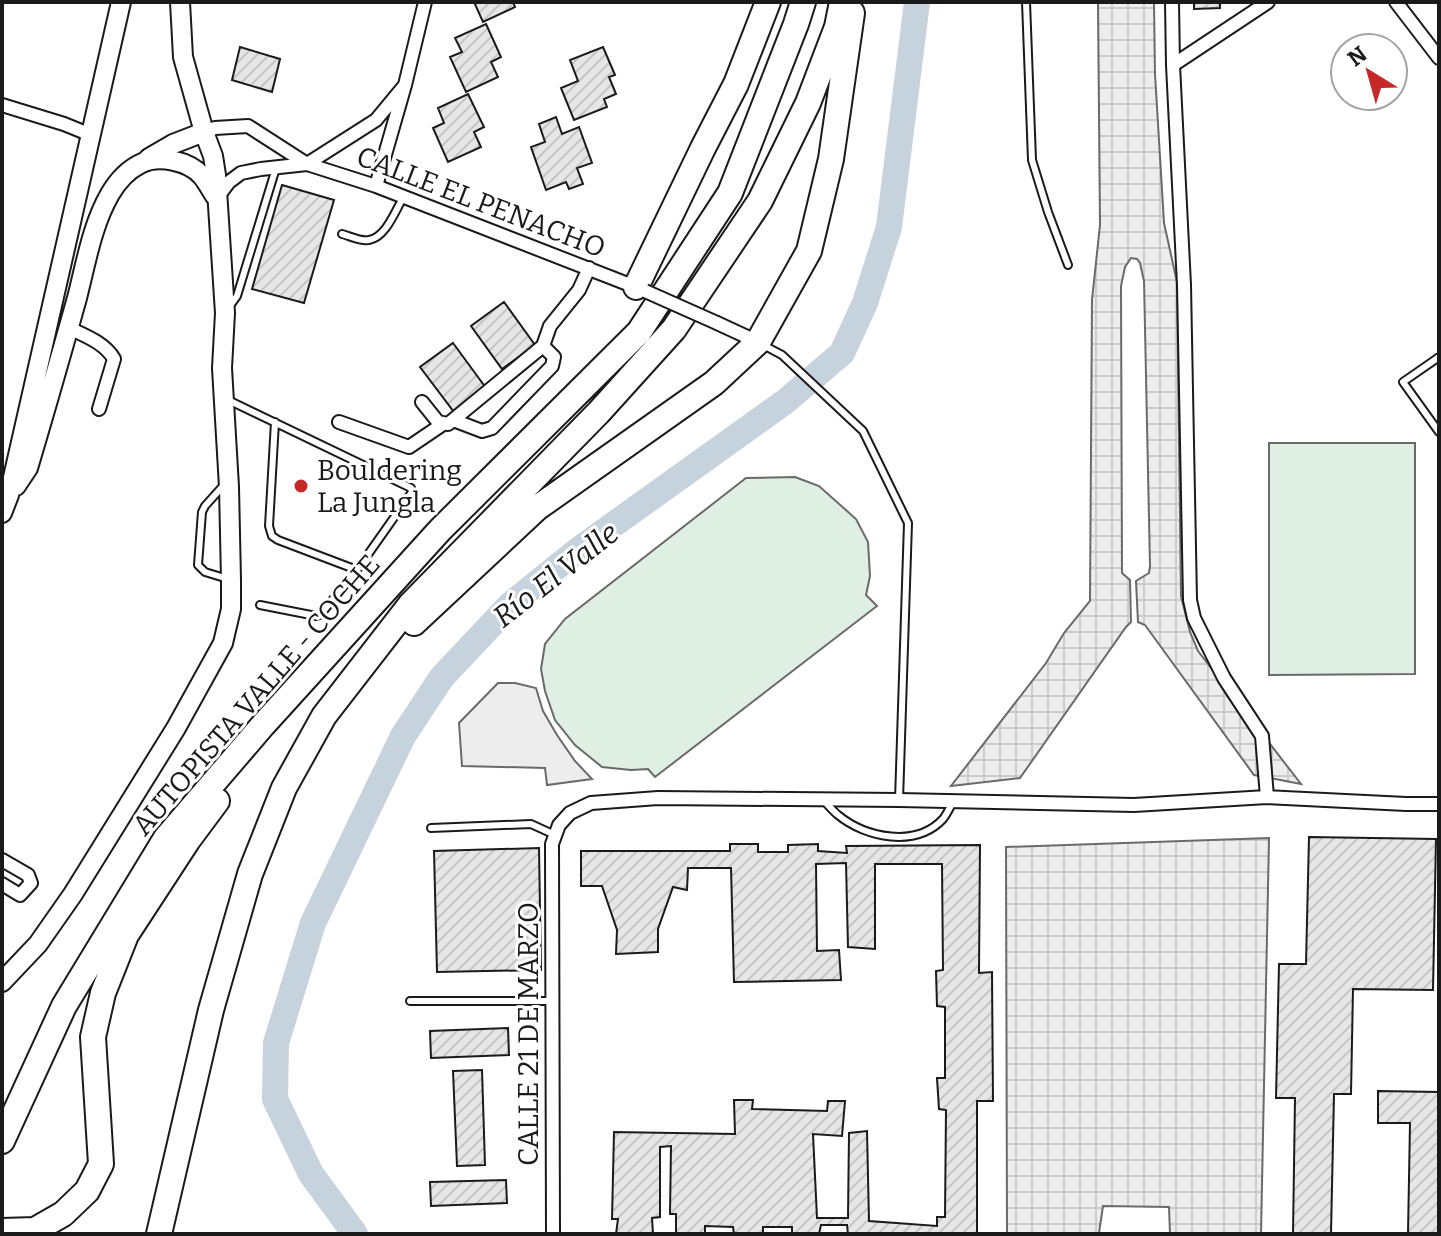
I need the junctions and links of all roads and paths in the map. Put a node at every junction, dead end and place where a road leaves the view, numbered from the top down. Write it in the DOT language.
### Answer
graph roads {
  1 [pos="121,2"];
  2 [pos="180,2"];
  3 [pos="425,2"];
  4 [pos="768,2"];
  5 [pos="803,2"];
  6 [pos="842,2"];
  7 [pos="854,2"];
  8 [pos="1026,2"];
  9 [pos="1172,2"];
  10 [pos="1268,2"];
  11 [pos="1396,2"];
  12 [pos="1439,58"];
  13 [pos="1173,65"];
  14 [pos="405,85"];
  15 [pos="2,105"];
  16 [pos="204,132"];
  17 [pos="91,135"];
  18 [pos="143,162"];
  19 [pos="307,164"];
  20 [pos="276,168"];
  21 [pos="376,186"];
  22 [pos="403,198"];
  23 [pos="217,199"];
  24 [pos="342,234"];
  25 [pos="1068,265"];
  26 [pos="589,268"];
  27 [pos="640,289"];
  28 [pos="225,313"];
  29 [pos="69,328"];
  30 [pos="758,342"];
  31 [pos="543,346"];
  32 [pos="1439,357"];
  33 [pos="491,389"];
  34 [pos="224,399"];
  35 [pos="422,402"];
  36 [pos="99,409"];
  37 [pos="510,410"];
  38 [pos="275,422"];
  39 [pos="339,422"];
  40 [pos="448,422"];
  41 [pos="1439,432"];
  42 [pos="229,480"];
  43 [pos="9,495"];
  44 [pos="2,513"];
  45 [pos="357,570"];
  46 [pos="231,580"];
  47 [pos="260,605"];
  48 [pos="345,687"];
  49 [pos="263,725"];
  50 [pos="1267,797"];
  51 [pos="822,799"];
  52 [pos="899,800"];
  53 [pos="954,801"];
  54 [pos="1439,804"];
  55 [pos="431,828"];
  56 [pos="555,835"];
  57 [pos="2,860"];
  58 [pos="2,884"];
  59 [pos="38,944"];
  60 [pos="2,965"];
  61 [pos="2,982"];
  62 [pos="410,1001"];
  63 [pos="552,1001"];
  64 [pos="2,1141"];
  65 [pos="2,1231"];
  66 [pos="159,1234"];
  67 [pos="553,1234"];
  1 -- 17 [label="main road"];
  2 -- 16 [label="main road"];
  3 -- 14 [label="street"];
  4 -- 27 [label="highway"];
  5 -- 49 [label="highway, AUTOPISTA VALLE - COCHE"];
  6 -- 48 [label="highway, AUTOPISTA VALLE - COCHE"];
  7 -- 30 [label="highway"];
  8 -- 25 [label="lane"];
  9 -- 13 [label="street"];
  10 -- 13 [label="street"];
  11 -- 12 [label="street"];
  13 -- 50 [label="street"];
  14 -- 19 [label="street"];
  14 -- 21 [label="street"];
  15 -- 17 [label="street"];
  16 -- 18 [label="main road"];
  16 -- 19 [label="street"];
  16 -- 23 [label="main road"];
  17 -- 43 [label="main road"];
  18 -- 23 [label="main road"];
  18 -- 29 [label="main road"];
  19 -- 20 [label="street"];
  19 -- 21 [label="street, CALLE EL PENACHO"];
  20 -- 23 [label="street"];
  20 -- 28 [label="lane"];
  21 -- 22 [label="street, CALLE EL PENACHO"];
  22 -- 24 [label="lane"];
  22 -- 26 [label="street, CALLE EL PENACHO"];
  23 -- 28 [label="main road"];
  26 -- 27 [label="street, CALLE EL PENACHO"];
  26 -- 31 [label="street"];
  27 -- 30 [label="street, CALLE EL PENACHO, bridge"];
  28 -- 34 [label="main road"];
  29 -- 36 [label="street"];
  29 -- 43 [label="main road"];
  30 -- 48 [label="highway"];
  30 -- 52 [label="lane"];
  31 -- 33 [label="street"];
  31 -- 37 [label="street"];
  32 -- 41 [label="lane"];
  33 -- 37 [label="street"];
  33 -- 40 [label="street"];
  34 -- 38 [label="lane"];
  34 -- 42 [label="main road"];
  35 -- 40 [label="street"];
  37 -- 40 [label="street"];
  38 -- 45 [label="lane"];
  38 -- 45 [label="lane"];
  39 -- 40 [label="street"];
  42 -- 46 [label="main road"];
  42 -- 46 [label="lane"];
  43 -- 44 [label="main road"];
  45 -- 47 [label="lane"];
  46 -- 59 [label="main road"];
  48 -- 66 [label="highway, AUTOPISTA VALLE - COCHE"];
  49 -- 64 [label="highway, AUTOPISTA VALLE - COCHE"];
  49 -- 65 [label="highway"];
  50 -- 53 [label="street"];
  50 -- 54 [label="street"];
  51 -- 52 [label="street"];
  51 -- 53 [label="lane"];
  51 -- 56 [label="street"];
  52 -- 53 [label="street"];
  55 -- 56 [label="lane"];
  56 -- 63 [label="street, CALLE 21 DE MARZO"];
  57 -- 58 [label="street"];
  59 -- 60 [label="main road"];
  59 -- 61 [label="main road"];
  62 -- 63 [label="lane"];
  63 -- 67 [label="street, CALLE 21 DE MARZO"];
}
